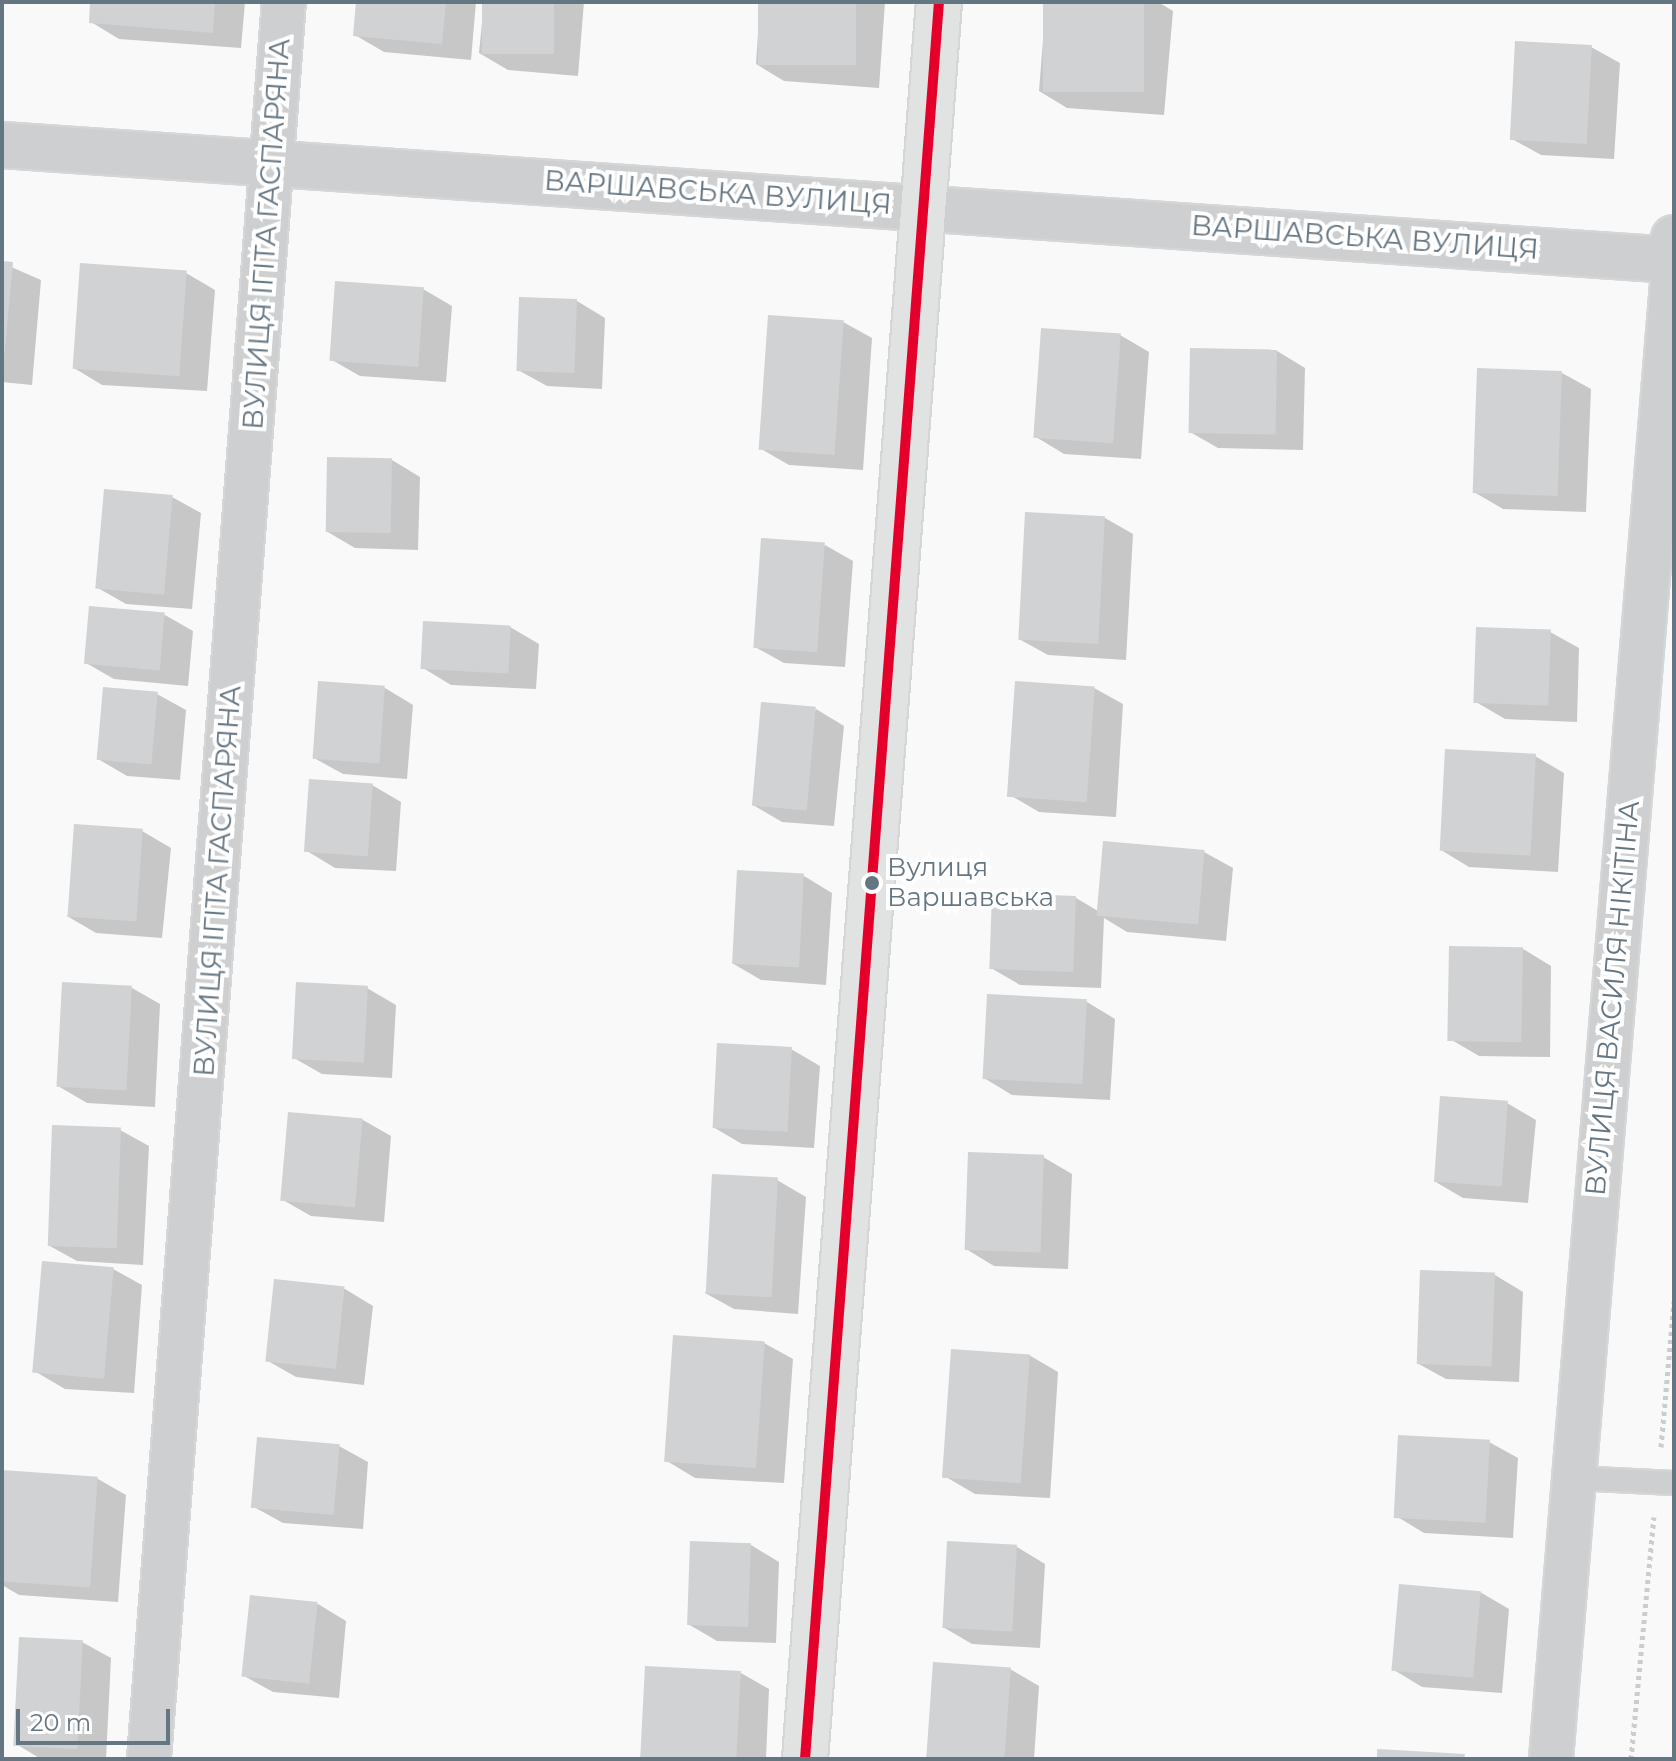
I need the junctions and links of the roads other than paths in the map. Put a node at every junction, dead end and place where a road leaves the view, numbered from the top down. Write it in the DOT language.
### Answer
graph roads {
  1 [pos="284,2"];
  2 [pos="939,2"];
  3 [pos="2,145"];
  4 [pos="272,163"];
  5 [pos="924,206"];
  6 [pos="1673,252"];
  7 [pos="1574,1478"];
  8 [pos="1666,1482"];
  9 [pos="149,1759"];
  10 [pos="805,1759"];
  11 [pos="1551,1759"];
  1 -- 4 [label="street, ВУЛИЦЯ ІГІТА ГАСПАРЯНА"];
  2 -- 5 [label="main road"];
  3 -- 4 [label="street, ВАРШАВСЬКА ВУЛИЦЯ"];
  4 -- 5 [label="street, ВАРШАВСЬКА ВУЛИЦЯ"];
  4 -- 9 [label="street, ВУЛИЦЯ ІГІТА ГАСПАРЯНА"];
  5 -- 6 [label="street, ВАРШАВСЬКА ВУЛИЦЯ"];
  5 -- 10 [label="main road"];
  6 -- 7 [label="street, ВУЛИЦЯ ВАСИЛЯ НІКІТІНА"];
  7 -- 8 [label="lane"];
  7 -- 11 [label="street, ВУЛИЦЯ ВАСИЛЯ НІКІТІНА"];
}
